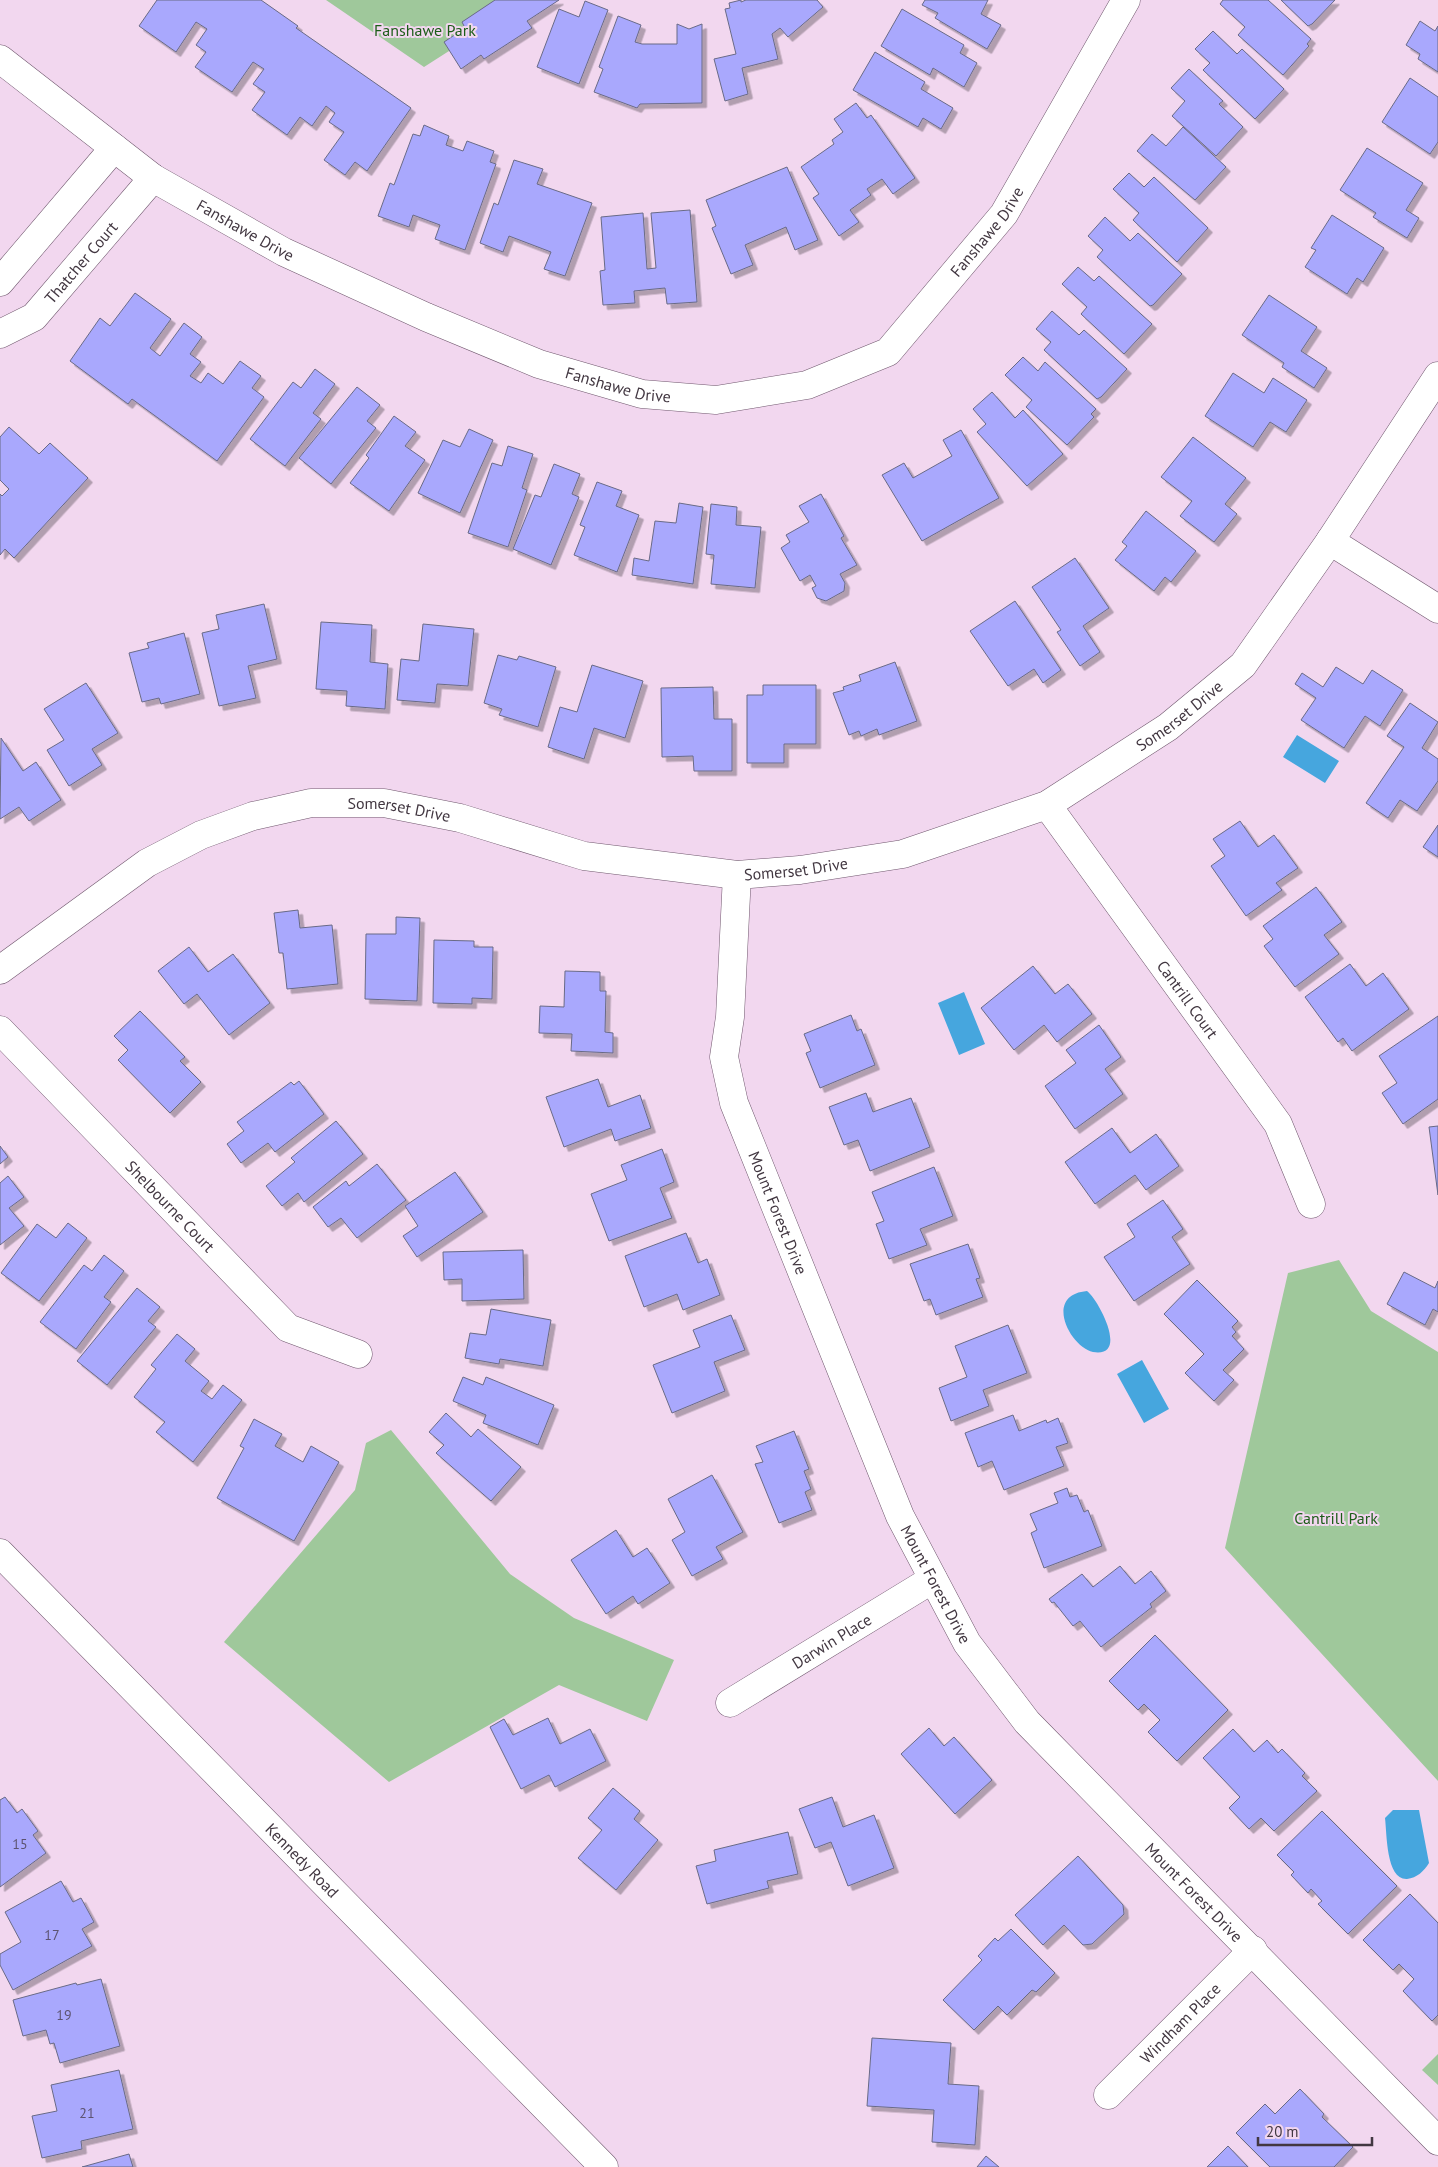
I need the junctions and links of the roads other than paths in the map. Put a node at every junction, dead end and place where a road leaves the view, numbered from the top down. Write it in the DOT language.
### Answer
graph roads {
  1 [pos="1126,0"];
  2 [pos="0,59"];
  3 [pos="114,148"];
  4 [pos="153,178"];
  5 [pos="0,282"];
  6 [pos="0,334"];
  7 [pos="1438,376"];
  8 [pos="1330,540"];
  9 [pos="1438,609"];
  10 [pos="1047,805"];
  11 [pos="737,875"];
  12 [pos="0,970"];
  13 [pos="0,1030"];
  14 [pos="1311,1204"];
  15 [pos="358,1354"];
  16 [pos="0,1553"];
  17 [pos="933,1580"];
  18 [pos="730,1703"];
  19 [pos="1253,1950"];
  20 [pos="1108,2095"];
  21 [pos="1438,2141"];
  22 [pos="604,2167"];
  1 -- 4 [label="street, Fanshawe Drive"];
  2 -- 3 [label="street, Fanshawe Drive"];
  3 -- 4 [label="street, Fanshawe Drive"];
  3 -- 5 [label="street"];
  4 -- 6 [label="street, Thatcher Court"];
  7 -- 8 [label="street, Somerset Drive"];
  8 -- 9 [label="street"];
  8 -- 10 [label="street, Somerset Drive"];
  10 -- 11 [label="street, Somerset Drive"];
  10 -- 14 [label="street, Cantrill Court"];
  11 -- 12 [label="street, Somerset Drive"];
  11 -- 17 [label="street, Mount Forest Drive"];
  13 -- 15 [label="street, Shelbourne Court"];
  16 -- 22 [label="street, Kennedy Road"];
  17 -- 18 [label="street, Darwin Place"];
  17 -- 19 [label="street, Mount Forest Drive"];
  19 -- 20 [label="street, Windham Place"];
  19 -- 21 [label="street, Mount Forest Drive"];
}
